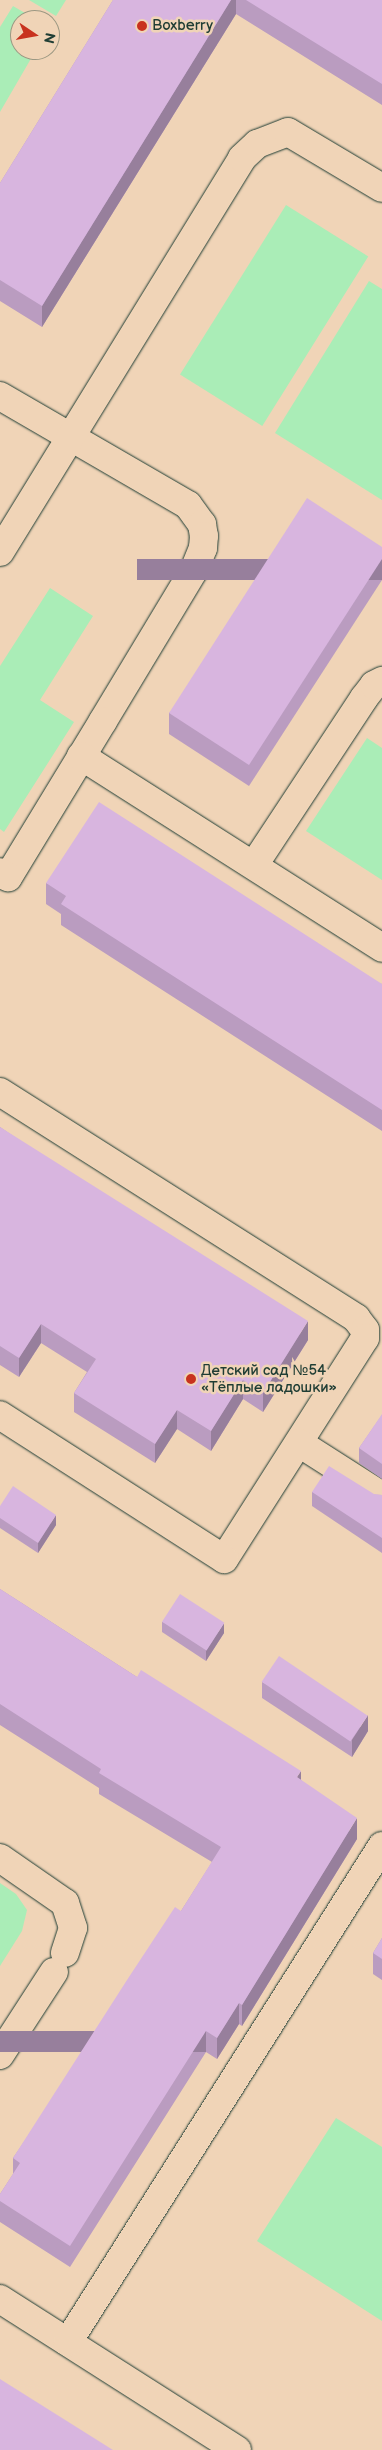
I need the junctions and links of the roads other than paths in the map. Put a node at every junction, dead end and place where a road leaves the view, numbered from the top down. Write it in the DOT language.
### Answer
graph roads {
  1 [pos="382,188"];
  2 [pos="0,396"];
  3 [pos="69,436"];
  4 [pos="0,552"];
  5 [pos="382,681"];
  6 [pos="82,756"];
  7 [pos="254,865"];
  8 [pos="0,872"];
  9 [pos="382,948"];
  10 [pos="0,1092"];
  11 [pos="0,1415"];
  12 [pos="299,1443"];
  13 [pos="382,1496"];
  14 [pos="382,1846"];
  15 [pos="0,1858"];
  16 [pos="0,2055"];
  17 [pos="0,2299"];
  18 [pos="68,2342"];
  19 [pos="237,2450"];
  1 -- 3 [label="lane"];
  2 -- 3 [label="lane"];
  3 -- 4 [label="lane"];
  3 -- 6 [label="lane"];
  5 -- 7 [label="lane"];
  6 -- 7 [label="lane"];
  6 -- 8 [label="lane"];
  7 -- 9 [label="lane"];
  10 -- 12 [label="lane"];
  11 -- 12 [label="lane"];
  12 -- 13 [label="lane"];
  14 -- 18 [label="lane"];
  15 -- 16 [label="lane"];
  17 -- 18 [label="lane"];
  18 -- 19 [label="lane"];
}
